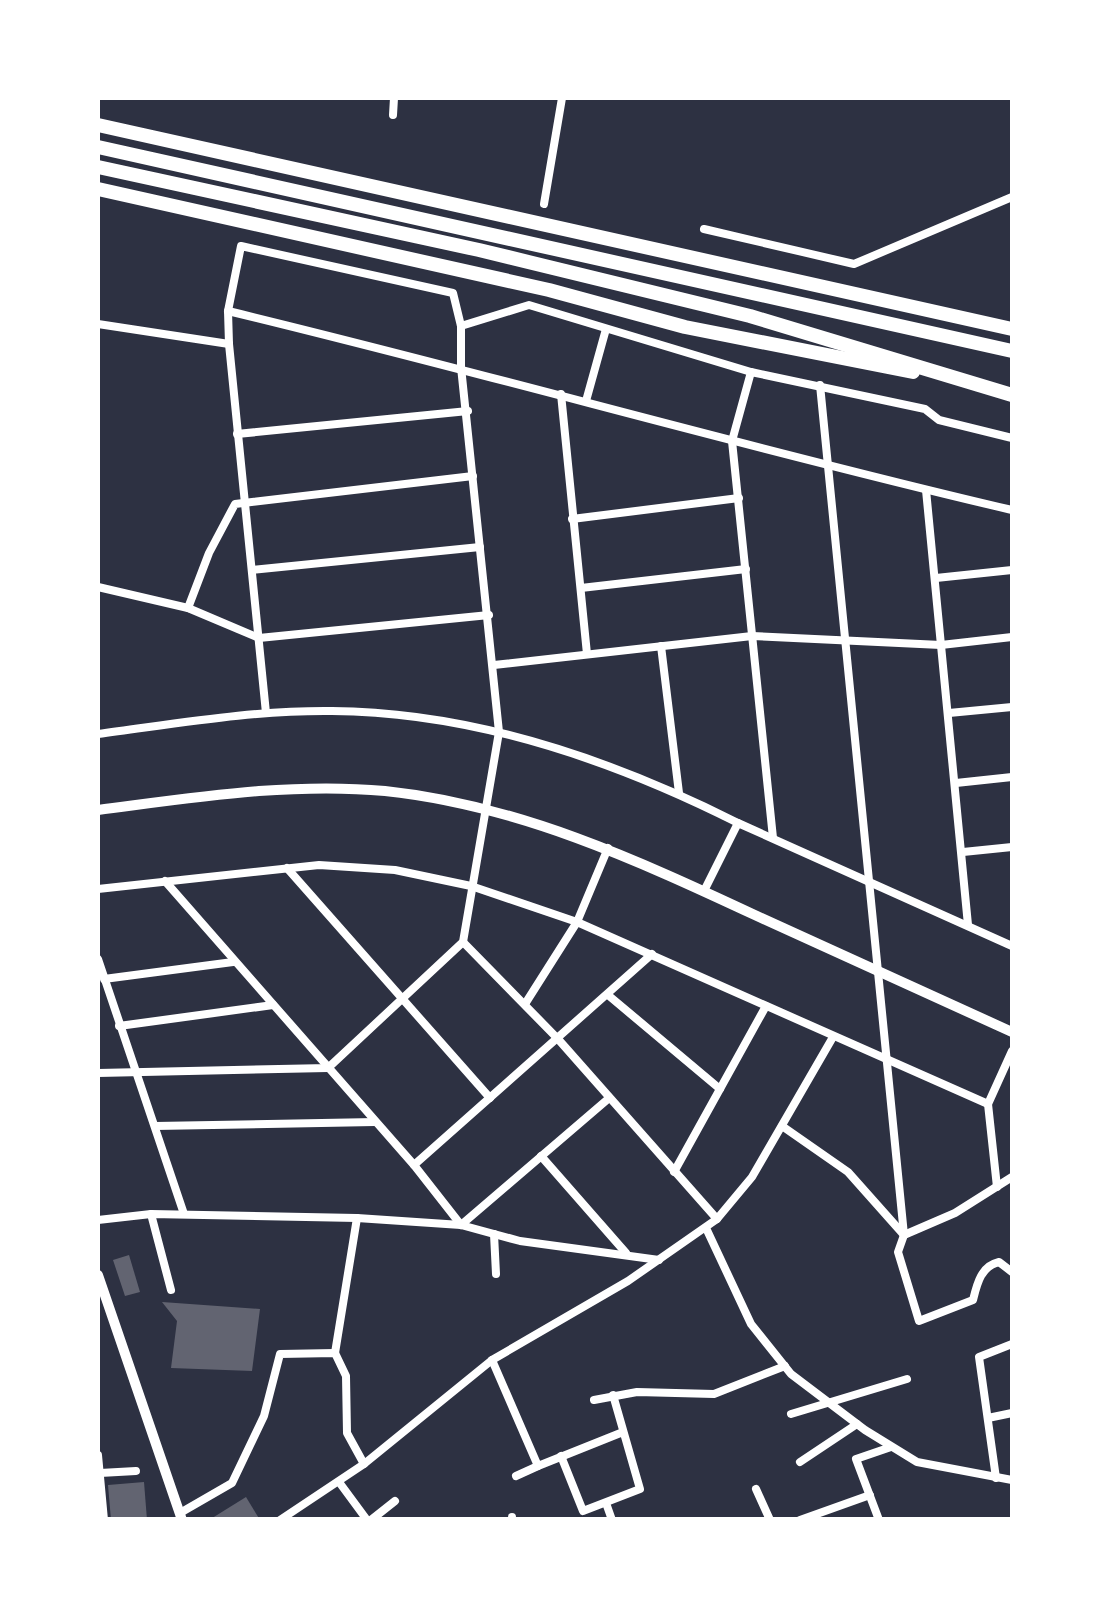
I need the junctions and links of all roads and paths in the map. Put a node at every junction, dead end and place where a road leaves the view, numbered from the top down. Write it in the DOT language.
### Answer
graph roads {
  1 [pos="394,98"];
  2 [pos="562,98"];
  3 [pos="393,116"];
  4 [pos="98,125"];
  5 [pos="98,146"];
  6 [pos="98,167"];
  7 [pos="98,189"];
  8 [pos="1012,197"];
  9 [pos="544,204"];
  10 [pos="704,229"];
  11 [pos="228,311"];
  12 [pos="98,324"];
  13 [pos="461,326"];
  14 [pos="606,329"];
  15 [pos="1012,330"];
  16 [pos="229,344"];
  17 [pos="1012,352"];
  18 [pos="461,367"];
  19 [pos="751,372"];
  20 [pos="968,382"];
  21 [pos="820,385"];
  22 [pos="561,394"];
  23 [pos="1012,395"];
  24 [pos="586,401"];
  25 [pos="468,411"];
  26 [pos="237,434"];
  27 [pos="1012,438"];
  28 [pos="732,441"];
  29 [pos="828,468"];
  30 [pos="473,476"];
  31 [pos="926,490"];
  32 [pos="739,498"];
  33 [pos="244,502"];
  34 [pos="1012,510"];
  35 [pos="572,519"];
  36 [pos="480,546"];
  37 [pos="746,569"];
  38 [pos="252,570"];
  39 [pos="1012,570"];
  40 [pos="936,578"];
  41 [pos="98,587"];
  42 [pos="581,588"];
  43 [pos="188,608"];
  44 [pos="489,616"];
  45 [pos="752,636"];
  46 [pos="1012,637"];
  47 [pos="259,638"];
  48 [pos="848,640"];
  49 [pos="941,644"];
  50 [pos="661,646"];
  51 [pos="586,654"];
  52 [pos="494,665"];
  53 [pos="1012,707"];
  54 [pos="266,713"];
  55 [pos="949,714"];
  56 [pos="500,732"];
  57 [pos="98,734"];
  58 [pos="1012,777"];
  59 [pos="956,783"];
  60 [pos="679,793"];
  61 [pos="486,808"];
  62 [pos="98,810"];
  63 [pos="738,823"];
  64 [pos="773,838"];
  65 [pos="1012,847"];
  66 [pos="608,848"];
  67 [pos="963,852"];
  68 [pos="286,868"];
  69 [pos="871,880"];
  70 [pos="165,881"];
  71 [pos="472,886"];
  72 [pos="98,889"];
  73 [pos="704,891"];
  74 [pos="577,922"];
  75 [pos="968,925"];
  76 [pos="463,942"];
  77 [pos="1012,946"];
  78 [pos="652,954"];
  79 [pos="98,959"];
  80 [pos="234,962"];
  81 [pos="880,972"];
  82 [pos="104,980"];
  83 [pos="608,995"];
  84 [pos="404,1000"];
  85 [pos="524,1004"];
  86 [pos="273,1006"];
  87 [pos="766,1006"];
  88 [pos="120,1026"];
  89 [pos="1012,1032"];
  90 [pos="833,1037"];
  91 [pos="558,1039"];
  92 [pos="1012,1050"];
  93 [pos="890,1060"];
  94 [pos="328,1068"];
  95 [pos="133,1069"];
  96 [pos="98,1073"];
  97 [pos="720,1089"];
  98 [pos="490,1098"];
  99 [pos="608,1099"];
  100 [pos="988,1104"];
  101 [pos="376,1122"];
  102 [pos="155,1126"];
  103 [pos="782,1126"];
  104 [pos="542,1156"];
  105 [pos="414,1165"];
  106 [pos="674,1172"];
  107 [pos="1012,1178"];
  108 [pos="997,1187"];
  109 [pos="151,1214"];
  110 [pos="184,1214"];
  111 [pos="357,1218"];
  112 [pos="717,1219"];
  113 [pos="98,1220"];
  114 [pos="461,1226"];
  115 [pos="706,1228"];
  116 [pos="494,1234"];
  117 [pos="904,1235"];
  118 [pos="626,1254"];
  119 [pos="659,1260"];
  120 [pos="1010,1272"];
  121 [pos="98,1274"];
  122 [pos="496,1274"];
  123 [pos="1012,1285"];
  124 [pos="172,1290"];
  125 [pos="1012,1344"];
  126 [pos="335,1353"];
  127 [pos="492,1360"];
  128 [pos="785,1366"];
  129 [pos="907,1379"];
  130 [pos="613,1395"];
  131 [pos="594,1400"];
  132 [pos="827,1401"];
  133 [pos="1012,1412"];
  134 [pos="791,1414"];
  135 [pos="988,1418"];
  136 [pos="857,1424"];
  137 [pos="623,1432"];
  138 [pos="891,1447"];
  139 [pos="98,1455"];
  140 [pos="561,1456"];
  141 [pos="800,1462"];
  142 [pos="364,1464"];
  143 [pos="538,1466"];
  144 [pos="136,1470"];
  145 [pos="100,1473"];
  146 [pos="516,1476"];
  147 [pos="996,1478"];
  148 [pos="1012,1480"];
  149 [pos="339,1482"];
  150 [pos="756,1489"];
  151 [pos="870,1495"];
  152 [pos="395,1501"];
  153 [pos="606,1503"];
  154 [pos="181,1516"];
  155 [pos="104,1520"];
  156 [pos="280,1520"];
  157 [pos="369,1520"];
  158 [pos="612,1520"];
  159 [pos="770,1520"];
  160 [pos="800,1520"];
  161 [pos="878,1520"];
  1 -- 3 [label="street"];
  2 -- 9 [label="street"];
  4 -- 15 [label="highway"];
  5 -- 17 [label="highway"];
  6 -- 20 [label="highway"];
  7 -- 20 [label="highway"];
  8 -- 10 [label="street"];
  11 -- 13 [label="street"];
  11 -- 16 [label="street"];
  11 -- 18 [label="street"];
  12 -- 16 [label="street"];
  13 -- 14 [label="street"];
  13 -- 18 [label="street"];
  14 -- 19 [label="street"];
  14 -- 24 [label="street"];
  16 -- 26 [label="street"];
  18 -- 22 [label="street"];
  18 -- 25 [label="street"];
  19 -- 21 [label="street"];
  19 -- 28 [label="street"];
  20 -- 23 [label="highway"];
  21 -- 27 [label="street"];
  21 -- 29 [label="street"];
  22 -- 24 [label="street"];
  22 -- 35 [label="street"];
  24 -- 28 [label="street"];
  25 -- 26 [label="street"];
  25 -- 30 [label="street"];
  26 -- 33 [label="street"];
  28 -- 29 [label="street"];
  28 -- 32 [label="street"];
  29 -- 31 [label="street"];
  29 -- 48 [label="street"];
  30 -- 33 [label="street"];
  30 -- 36 [label="street"];
  31 -- 34 [label="street"];
  31 -- 40 [label="street"];
  32 -- 35 [label="street"];
  32 -- 37 [label="street"];
  33 -- 38 [label="street"];
  33 -- 43 [label="street"];
  35 -- 42 [label="street"];
  36 -- 38 [label="street"];
  36 -- 44 [label="street"];
  37 -- 42 [label="street"];
  37 -- 45 [label="street"];
  38 -- 47 [label="street"];
  39 -- 40 [label="street"];
  40 -- 49 [label="street"];
  41 -- 43 [label="street"];
  42 -- 51 [label="street"];
  43 -- 47 [label="street"];
  44 -- 47 [label="street"];
  44 -- 52 [label="street"];
  45 -- 48 [label="street"];
  45 -- 50 [label="street"];
  45 -- 64 [label="street"];
  46 -- 49 [label="street"];
  47 -- 54 [label="street"];
  48 -- 49 [label="street"];
  48 -- 69 [label="street"];
  49 -- 55 [label="street"];
  50 -- 51 [label="street"];
  50 -- 60 [label="street"];
  51 -- 52 [label="street"];
  52 -- 56 [label="street"];
  53 -- 55 [label="street"];
  54 -- 56 [label="street"];
  54 -- 57 [label="street"];
  55 -- 59 [label="street"];
  56 -- 60 [label="street"];
  56 -- 61 [label="street"];
  58 -- 59 [label="street"];
  59 -- 67 [label="street"];
  60 -- 63 [label="street"];
  61 -- 62 [label="street"];
  61 -- 66 [label="street"];
  61 -- 71 [label="street"];
  63 -- 64 [label="street"];
  63 -- 73 [label="street"];
  64 -- 69 [label="street"];
  65 -- 67 [label="street"];
  66 -- 73 [label="street"];
  66 -- 74 [label="street"];
  67 -- 75 [label="street"];
  68 -- 70 [label="street"];
  68 -- 71 [label="street"];
  68 -- 84 [label="street"];
  69 -- 75 [label="street"];
  69 -- 81 [label="street"];
  70 -- 72 [label="street"];
  70 -- 80 [label="street"];
  71 -- 74 [label="street"];
  71 -- 76 [label="street"];
  73 -- 81 [label="street"];
  74 -- 78 [label="street"];
  74 -- 85 [label="street"];
  75 -- 77 [label="street"];
  76 -- 84 [label="street"];
  76 -- 85 [label="street"];
  78 -- 83 [label="street"];
  78 -- 87 [label="street"];
  79 -- 82 [label="street"];
  80 -- 82 [label="street"];
  80 -- 86 [label="street"];
  81 -- 89 [label="street"];
  81 -- 93 [label="street"];
  82 -- 88 [label="street"];
  83 -- 91 [label="street"];
  83 -- 97 [label="street"];
  84 -- 94 [label="street"];
  84 -- 98 [label="street"];
  85 -- 91 [label="street"];
  86 -- 88 [label="street"];
  86 -- 94 [label="street"];
  87 -- 90 [label="street"];
  87 -- 97 [label="street"];
  88 -- 95 [label="street"];
  90 -- 93 [label="street"];
  90 -- 103 [label="street"];
  91 -- 98 [label="street"];
  91 -- 99 [label="street"];
  92 -- 100 [label="street"];
  93 -- 100 [label="street"];
  93 -- 117 [label="street"];
  94 -- 95 [label="street"];
  94 -- 101 [label="street"];
  95 -- 96 [label="street"];
  95 -- 102 [label="street"];
  97 -- 106 [label="street"];
  98 -- 105 [label="street"];
  99 -- 104 [label="street"];
  99 -- 106 [label="street"];
  100 -- 108 [label="street"];
  101 -- 102 [label="street"];
  101 -- 105 [label="street"];
  102 -- 110 [label="street"];
  103 -- 112 [label="street"];
  103 -- 117 [label="street"];
  104 -- 114 [label="street"];
  104 -- 118 [label="street"];
  105 -- 114 [label="street"];
  106 -- 112 [label="street"];
  107 -- 108 [label="street"];
  108 -- 117 [label="street"];
  109 -- 110 [label="street"];
  109 -- 113 [label="street"];
  109 -- 124 [label="street"];
  110 -- 111 [label="street"];
  111 -- 114 [label="street"];
  111 -- 126 [label="street"];
  112 -- 115 [label="street"];
  114 -- 116 [label="street"];
  115 -- 119 [label="street"];
  115 -- 128 [label="street"];
  116 -- 118 [label="street"];
  116 -- 122 [label="street"];
  117 -- 120 [label="street"];
  118 -- 119 [label="street"];
  119 -- 127 [label="street"];
  120 -- 123 [label="street"];
  121 -- 154 [label="street"];
  125 -- 135 [label="street"];
  126 -- 142 [label="street"];
  126 -- 154 [label="street"];
  127 -- 142 [label="street"];
  127 -- 143 [label="street"];
  128 -- 130 [label="street"];
  128 -- 132 [label="street"];
  129 -- 132 [label="street"];
  130 -- 131 [label="street"];
  130 -- 137 [label="street"];
  132 -- 134 [label="street"];
  132 -- 136 [label="street"];
  133 -- 135 [label="street"];
  135 -- 147 [label="street"];
  136 -- 138 [label="street"];
  136 -- 141 [label="street"];
  137 -- 140 [label="street"];
  137 -- 153 [label="street"];
  138 -- 147 [label="street"];
  138 -- 151 [label="street"];
  139 -- 145 [label="street"];
  140 -- 143 [label="street"];
  140 -- 153 [label="street"];
  142 -- 149 [label="street"];
  143 -- 146 [label="street"];
  144 -- 145 [label="street"];
  145 -- 155 [label="street"];
  147 -- 148 [label="street"];
  149 -- 156 [label="street"];
  149 -- 157 [label="street"];
  150 -- 159 [label="street"];
  151 -- 160 [label="street"];
  151 -- 161 [label="street"];
  152 -- 157 [label="street"];
  153 -- 158 [label="street"];
}
